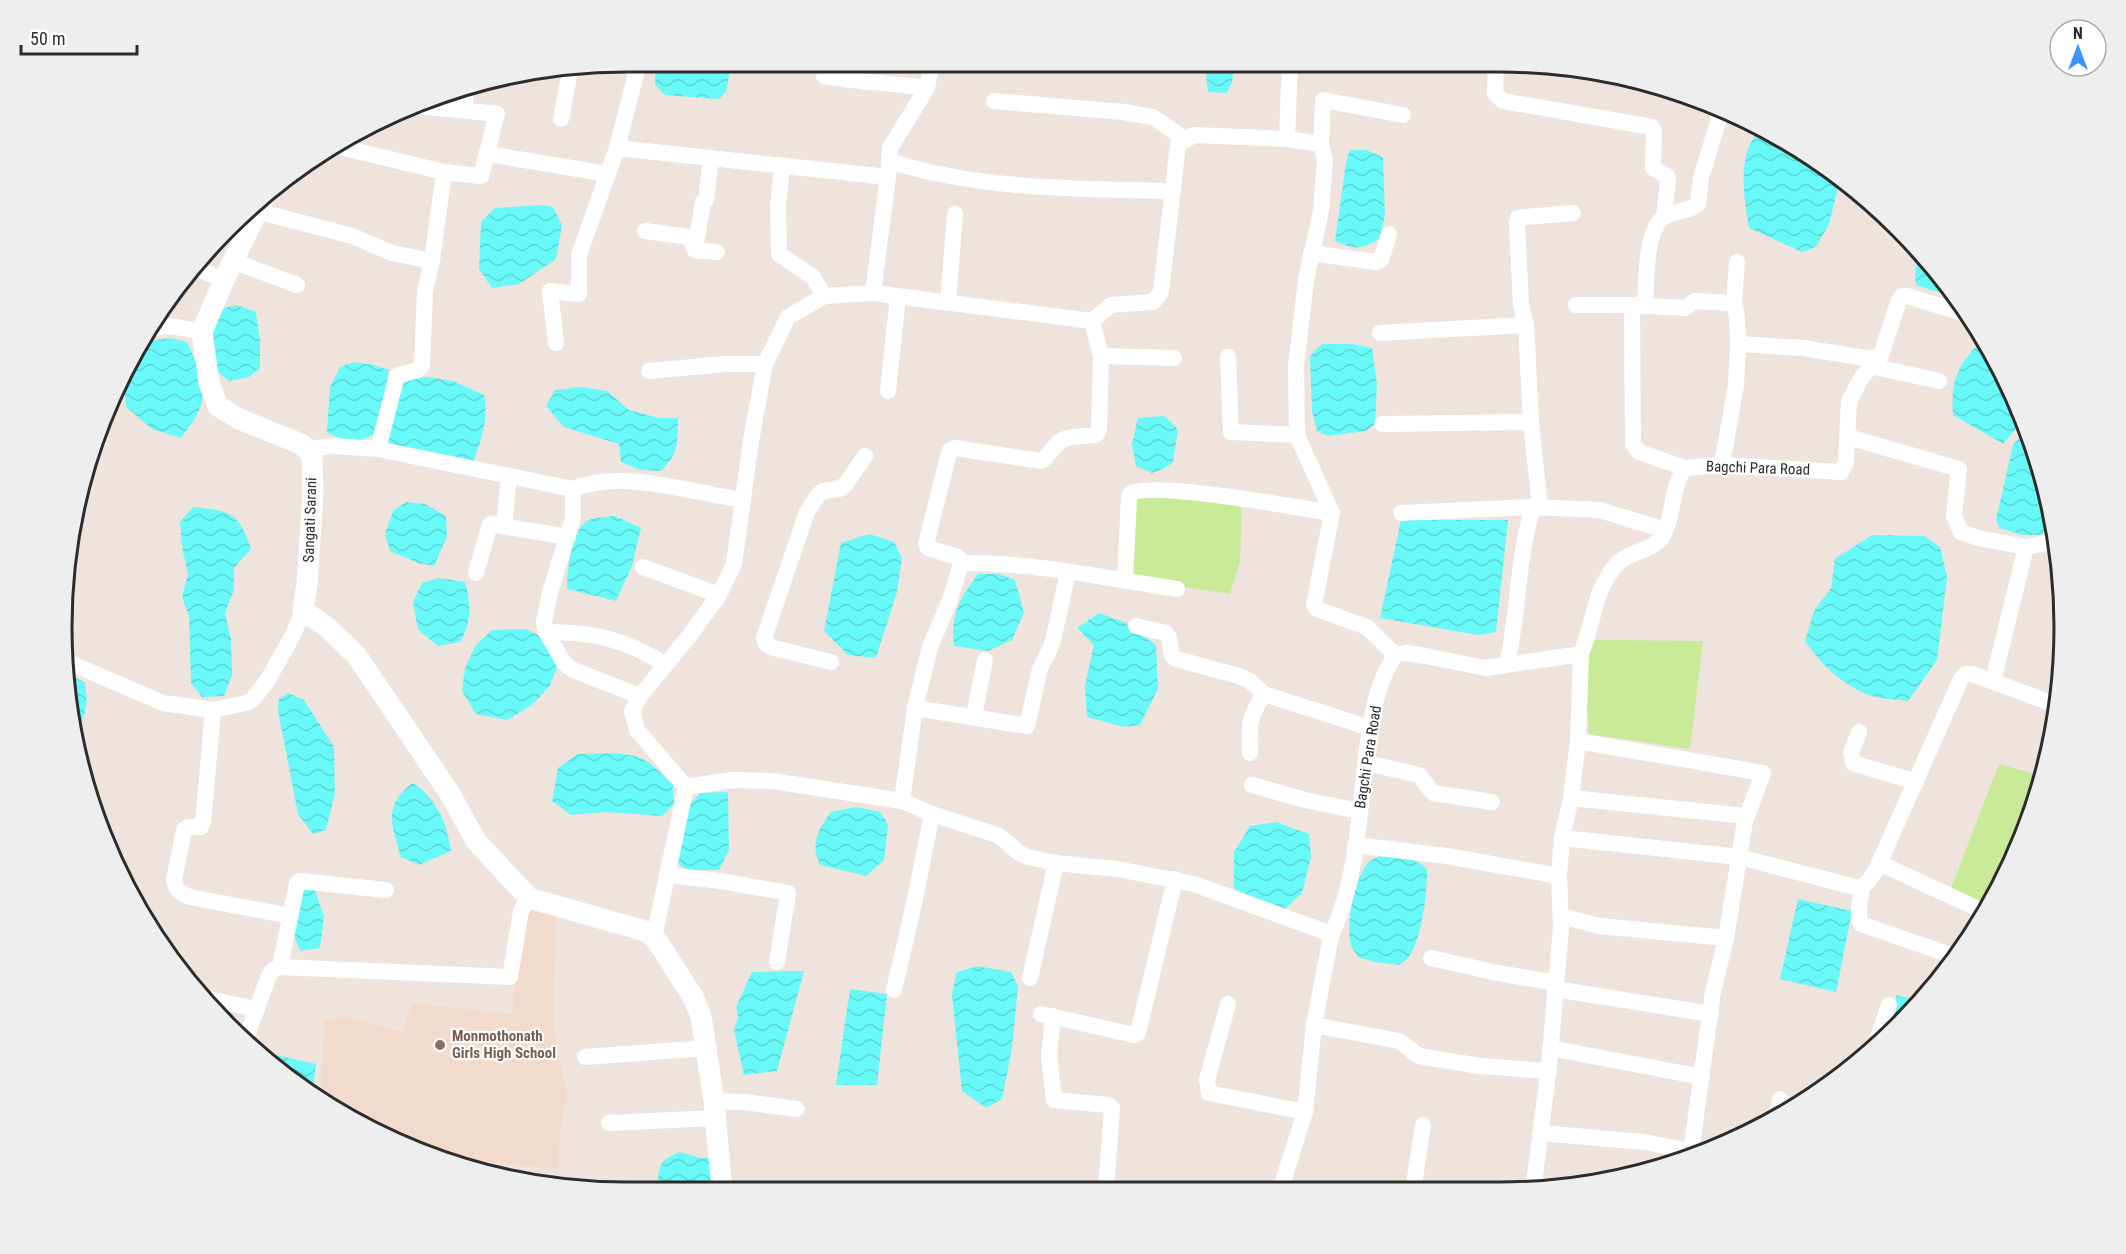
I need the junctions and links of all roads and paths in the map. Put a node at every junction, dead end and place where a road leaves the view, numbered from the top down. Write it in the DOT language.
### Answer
graph roads {
  1 [pos="636,72"];
  2 [pos="930,72"];
  3 [pos="1290,72"];
  4 [pos="1496,72"];
  5 [pos="569,75"];
  6 [pos="824,76"];
  7 [pos="927,88"];
  8 [pos="465,96"];
  9 [pos="994,102"];
  10 [pos="433,107"];
  11 [pos="464,110"];
  12 [pos="1403,115"];
  13 [pos="1718,117"];
  14 [pos="561,119"];
  15 [pos="1287,139"];
  16 [pos="1186,140"];
  17 [pos="1321,144"];
  18 [pos="346,148"];
  19 [pos="617,148"];
  20 [pos="488,154"];
  21 [pos="711,158"];
  22 [pos="782,166"];
  23 [pos="889,169"];
  24 [pos="444,172"];
  25 [pos="608,174"];
  26 [pos="1173,191"];
  27 [pos="1573,213"];
  28 [pos="955,214"];
  29 [pos="254,217"];
  30 [pos="1664,217"];
  31 [pos="248,222"];
  32 [pos="645,231"];
  33 [pos="1389,234"];
  34 [pos="695,250"];
  35 [pos="717,252"];
  36 [pos="1311,253"];
  37 [pos="432,261"];
  38 [pos="1737,262"];
  39 [pos="203,269"];
  40 [pos="228,271"];
  41 [pos="297,285"];
  42 [pos="873,293"];
  43 [pos="824,296"];
  44 [pos="898,297"];
  45 [pos="948,303"];
  46 [pos="1734,303"];
  47 [pos="1576,305"];
  48 [pos="1638,305"];
  49 [pos="1954,310"];
  50 [pos="1092,321"];
  51 [pos="1526,325"];
  52 [pos="161,326"];
  53 [pos="202,332"];
  54 [pos="1380,333"];
  55 [pos="556,343"];
  56 [pos="1738,344"];
  57 [pos="1101,356"];
  58 [pos="1228,357"];
  59 [pos="1174,358"];
  60 [pos="1876,362"];
  61 [pos="765,364"];
  62 [pos="649,371"];
  63 [pos="1939,381"];
  64 [pos="888,391"];
  65 [pos="1531,422"];
  66 [pos="1382,424"];
  67 [pos="1297,435"];
  68 [pos="1848,437"];
  69 [pos="308,448"];
  70 [pos="378,449"];
  71 [pos="865,456"];
  72 [pos="1722,465"];
  73 [pos="1685,468"];
  74 [pos="509,477"];
  75 [pos="573,489"];
  76 [pos="742,500"];
  77 [pos="1536,508"];
  78 [pos="1332,513"];
  79 [pos="1401,513"];
  80 [pos="504,525"];
  81 [pos="1665,530"];
  82 [pos="568,537"];
  83 [pos="2047,543"];
  84 [pos="2026,547"];
  85 [pos="961,563"];
  86 [pos="643,567"];
  87 [pos="1068,572"];
  88 [pos="476,573"];
  89 [pos="1125,581"];
  90 [pos="1177,589"];
  91 [pos="719,595"];
  92 [pos="303,611"];
  93 [pos="1136,626"];
  94 [pos="546,632"];
  95 [pos="1581,654"];
  96 [pos="1395,655"];
  97 [pos="985,660"];
  98 [pos="831,662"];
  99 [pos="73,664"];
  100 [pos="665,664"];
  101 [pos="1507,664"];
  102 [pos="1994,681"];
  103 [pos="1264,694"];
  104 [pos="639,696"];
  105 [pos="2049,702"];
  106 [pos="915,708"];
  107 [pos="213,710"];
  108 [pos="974,716"];
  109 [pos="1370,728"];
  110 [pos="1859,732"];
  111 [pos="1578,741"];
  112 [pos="1250,753"];
  113 [pos="1366,763"];
  114 [pos="1916,782"];
  115 [pos="1252,785"];
  116 [pos="686,787"];
  117 [pos="1571,798"];
  118 [pos="902,801"];
  119 [pos="1492,802"];
  120 [pos="1359,811"];
  121 [pos="932,814"];
  122 [pos="1746,816"];
  123 [pos="1562,838"];
  124 [pos="1355,845"];
  125 [pos="1740,857"];
  126 [pos="1056,863"];
  127 [pos="1880,863"];
  128 [pos="667,875"];
  129 [pos="1559,876"];
  130 [pos="1175,879"];
  131 [pos="1862,887"];
  132 [pos="386,890"];
  133 [pos="529,898"];
  134 [pos="1977,909"];
  135 [pos="290,916"];
  136 [pos="1561,916"];
  137 [pos="1330,936"];
  138 [pos="654,937"];
  139 [pos="1726,938"];
  140 [pos="1947,954"];
  141 [pos="1431,958"];
  142 [pos="777,962"];
  143 [pos="280,967"];
  144 [pos="1030,978"];
  145 [pos="1556,986"];
  146 [pos="894,990"];
  147 [pos="218,1001"];
  148 [pos="1228,1004"];
  149 [pos="1889,1005"];
  150 [pos="257,1009"];
  151 [pos="1711,1014"];
  152 [pos="1314,1025"];
  153 [pos="1881,1029"];
  154 [pos="248,1032"];
  155 [pos="706,1048"];
  156 [pos="1550,1048"];
  157 [pos="585,1058"];
  158 [pos="1549,1071"];
  159 [pos="1702,1077"];
  160 [pos="1780,1099"];
  161 [pos="1778,1107"];
  162 [pos="797,1109"];
  163 [pos="715,1110"];
  164 [pos="1305,1113"];
  165 [pos="609,1123"];
  166 [pos="1423,1125"];
  167 [pos="1540,1133"];
  168 [pos="1696,1146"];
  169 [pos="1684,1150"];
  170 [pos="1534,1181"];
  171 [pos="721,1182"];
  172 [pos="1107,1182"];
  173 [pos="1283,1182"];
  174 [pos="1414,1182"];
  1 -- 19 [label="street"];
  2 -- 7 [label="street"];
  3 -- 15 [label="street"];
  4 -- 30 [label="street"];
  5 -- 14 [label="street"];
  6 -- 7 [label="street"];
  7 -- 23 [label="street"];
  8 -- 11 [label="street"];
  9 -- 16 [label="street"];
  10 -- 11 [label="street"];
  11 -- 20 [label="street"];
  12 -- 17 [label="street"];
  13 -- 30 [label="street"];
  15 -- 16 [label="street"];
  15 -- 17 [label="street"];
  16 -- 26 [label="street"];
  17 -- 36 [label="street"];
  18 -- 24 [label="street"];
  19 -- 21 [label="street"];
  19 -- 25 [label="street"];
  20 -- 24 [label="street"];
  20 -- 25 [label="street"];
  21 -- 22 [label="street"];
  21 -- 34 [label="street"];
  22 -- 23 [label="street"];
  22 -- 43 [label="street"];
  23 -- 26 [label="street"];
  23 -- 42 [label="street"];
  24 -- 37 [label="street"];
  25 -- 55 [label="street"];
  26 -- 50 [label="street"];
  27 -- 51 [label="street"];
  28 -- 45 [label="street"];
  29 -- 37 [label="street"];
  30 -- 48 [label="street"];
  31 -- 40 [label="street"];
  32 -- 34 [label="street"];
  33 -- 36 [label="street"];
  34 -- 35 [label="street"];
  36 -- 67 [label="street"];
  37 -- 70 [label="street"];
  38 -- 46 [label="street"];
  39 -- 40 [label="street"];
  40 -- 41 [label="street"];
  40 -- 53 [label="street"];
  42 -- 43 [label="street"];
  42 -- 44 [label="street"];
  43 -- 61 [label="street"];
  44 -- 45 [label="street"];
  44 -- 64 [label="street"];
  45 -- 50 [label="street"];
  46 -- 48 [label="street"];
  46 -- 56 [label="street"];
  47 -- 48 [label="street"];
  48 -- 73 [label="street"];
  49 -- 60 [label="street, Bagchi Para Road"];
  50 -- 57 [label="street"];
  51 -- 54 [label="street"];
  51 -- 65 [label="street"];
  52 -- 53 [label="street"];
  53 -- 69 [label="street"];
  56 -- 60 [label="street"];
  56 -- 72 [label="street"];
  57 -- 59 [label="street"];
  57 -- 85 [label="street"];
  58 -- 67 [label="street"];
  60 -- 63 [label="street"];
  60 -- 68 [label="street, Bagchi Para Road"];
  61 -- 62 [label="street"];
  61 -- 76 [label="street"];
  65 -- 66 [label="street"];
  65 -- 77 [label="street"];
  67 -- 78 [label="street"];
  68 -- 72 [label="street, Bagchi Para Road"];
  68 -- 84 [label="street"];
  69 -- 70 [label="street"];
  69 -- 92 [label="street, Sangati Sarani"];
  70 -- 74 [label="street"];
  71 -- 98 [label="street"];
  72 -- 73 [label="street, Bagchi Para Road"];
  73 -- 81 [label="street, Bagchi Para Road"];
  74 -- 75 [label="street"];
  74 -- 80 [label="street"];
  75 -- 76 [label="street"];
  75 -- 82 [label="street"];
  76 -- 91 [label="street"];
  77 -- 79 [label="street"];
  77 -- 81 [label="street"];
  77 -- 101 [label="street"];
  78 -- 89 [label="street"];
  78 -- 96 [label="street"];
  80 -- 82 [label="street"];
  80 -- 88 [label="street"];
  81 -- 95 [label="street"];
  82 -- 94 [label="street"];
  83 -- 84 [label="street"];
  84 -- 102 [label="street"];
  85 -- 87 [label="street"];
  85 -- 106 [label="street"];
  86 -- 91 [label="street"];
  87 -- 89 [label="street"];
  87 -- 108 [label="street"];
  89 -- 90 [label="street"];
  91 -- 100 [label="street"];
  92 -- 107 [label="street, Sangati Sarani"];
  92 -- 133 [label="street"];
  93 -- 103 [label="street"];
  94 -- 100 [label="street"];
  94 -- 104 [label="street"];
  95 -- 101 [label="street"];
  95 -- 111 [label="street"];
  96 -- 101 [label="street"];
  96 -- 109 [label="street, Bagchi Para Road"];
  97 -- 108 [label="street"];
  99 -- 107 [label="street, Sangati Sarani"];
  100 -- 104 [label="street"];
  102 -- 105 [label="street"];
  102 -- 114 [label="street"];
  103 -- 109 [label="street"];
  103 -- 112 [label="street"];
  104 -- 116 [label="street"];
  106 -- 108 [label="street"];
  106 -- 118 [label="street"];
  107 -- 135 [label="street"];
  109 -- 113 [label="street, Bagchi Para Road"];
  110 -- 114 [label="street"];
  111 -- 117 [label="street"];
  111 -- 122 [label="street"];
  113 -- 119 [label="street"];
  113 -- 120 [label="street, Bagchi Para Road"];
  114 -- 127 [label="street"];
  115 -- 120 [label="street"];
  116 -- 118 [label="street"];
  116 -- 128 [label="street"];
  117 -- 122 [label="street"];
  117 -- 123 [label="street"];
  118 -- 121 [label="street"];
  120 -- 124 [label="street, Bagchi Para Road"];
  121 -- 126 [label="street"];
  121 -- 146 [label="street"];
  122 -- 125 [label="street"];
  123 -- 125 [label="street"];
  123 -- 129 [label="street"];
  124 -- 129 [label="street"];
  124 -- 137 [label="street, Bagchi Para Road"];
  125 -- 131 [label="street"];
  125 -- 139 [label="street"];
  126 -- 130 [label="street"];
  126 -- 144 [label="street"];
  127 -- 131 [label="street"];
  127 -- 134 [label="street"];
  128 -- 138 [label="street"];
  128 -- 142 [label="street"];
  129 -- 136 [label="street"];
  130 -- 137 [label="street"];
  130 -- 172 [label="street"];
  131 -- 140 [label="street"];
  132 -- 135 [label="street"];
  133 -- 138 [label="street"];
  133 -- 143 [label="street"];
  135 -- 143 [label="street"];
  136 -- 139 [label="street"];
  136 -- 145 [label="street"];
  137 -- 152 [label="street, Bagchi Para Road"];
  138 -- 155 [label="street"];
  139 -- 151 [label="street"];
  141 -- 145 [label="street"];
  143 -- 150 [label="street"];
  145 -- 151 [label="street"];
  145 -- 156 [label="street"];
  147 -- 150 [label="street"];
  148 -- 164 [label="street"];
  149 -- 153 [label="street"];
  150 -- 154 [label="street"];
  151 -- 159 [label="street"];
  152 -- 158 [label="street"];
  152 -- 164 [label="street, Bagchi Para Road"];
  155 -- 157 [label="street"];
  155 -- 163 [label="street"];
  156 -- 158 [label="street"];
  156 -- 159 [label="street"];
  158 -- 167 [label="street"];
  159 -- 168 [label="street"];
  160 -- 161 [label="street"];
  162 -- 163 [label="street"];
  163 -- 165 [label="street"];
  163 -- 171 [label="street"];
  164 -- 173 [label="street, Bagchi Para Road"];
  166 -- 174 [label="street"];
  167 -- 169 [label="street"];
  167 -- 170 [label="street"];
}
